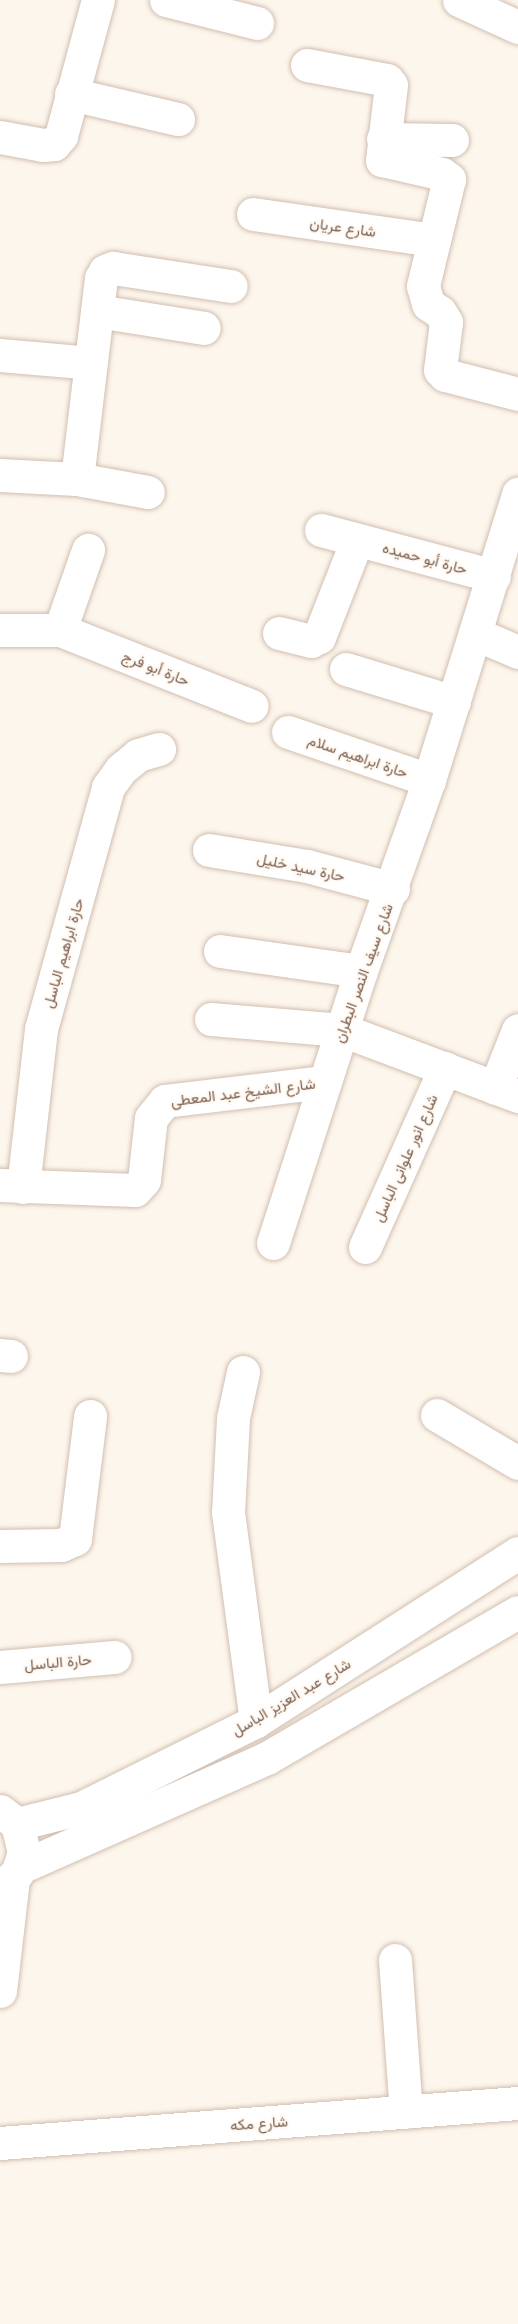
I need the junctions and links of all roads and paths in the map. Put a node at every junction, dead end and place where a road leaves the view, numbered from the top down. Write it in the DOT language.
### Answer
graph roads {
  1 [pos="98,0"];
  2 [pos="166,0"];
  3 [pos="459,0"];
  4 [pos="257,23"];
  5 [pos="518,27"];
  6 [pos="307,65"];
  7 [pos="71,94"];
  8 [pos="178,119"];
  9 [pos="0,137"];
  10 [pos="383,139"];
  11 [pos="452,141"];
  12 [pos="253,214"];
  13 [pos="434,240"];
  14 [pos="231,286"];
  15 [pos="97,311"];
  16 [pos="204,328"];
  17 [pos="0,355"];
  18 [pos="91,363"];
  19 [pos="518,394"];
  20 [pos="0,475"];
  21 [pos="77,478"];
  22 [pos="148,492"];
  23 [pos="518,494"];
  24 [pos="321,530"];
  25 [pos="512,539"];
  26 [pos="357,540"];
  27 [pos="88,550"];
  28 [pos="494,576"];
  29 [pos="0,630"];
  30 [pos="60,630"];
  31 [pos="279,633"];
  32 [pos="476,634"];
  33 [pos="518,652"];
  34 [pos="346,669"];
  35 [pos="454,702"];
  36 [pos="252,706"];
  37 [pos="288,732"];
  38 [pos="159,749"];
  39 [pos="429,780"];
  40 [pos="209,850"];
  41 [pos="393,889"];
  42 [pos="219,951"];
  43 [pos="361,971"];
  44 [pos="211,1019"];
  45 [pos="342,1030"];
  46 [pos="518,1030"];
  47 [pos="445,1068"];
  48 [pos="325,1082"];
  49 [pos="507,1092"];
  50 [pos="12,1186"];
  51 [pos="273,1243"];
  52 [pos="365,1247"];
  53 [pos="243,1372"];
  54 [pos="437,1415"];
  55 [pos="90,1416"];
  56 [pos="518,1463"];
  57 [pos="0,1546"];
  58 [pos="518,1553"];
  59 [pos="518,1616"];
  60 [pos="115,1656"];
  61 [pos="0,1667"];
  62 [pos="256,1721"];
  63 [pos="5,1813"];
  64 [pos="11,1878"];
  65 [pos="395,1960"];
  66 [pos="0,1991"];
  67 [pos="518,2103"];
  68 [pos="406,2112"];
  69 [pos="0,2143"];
  1 -- 7 [label="street"];
  2 -- 4 [label="street"];
  3 -- 5 [label="street"];
  6 -- 10 [label="street"];
  7 -- 8 [label="street"];
  7 -- 9 [label="street"];
  10 -- 11 [label="street"];
  10 -- 13 [label="street"];
  12 -- 13 [label="street, شارع عريان"];
  13 -- 19 [label="street"];
  14 -- 15 [label="street"];
  15 -- 16 [label="street"];
  15 -- 18 [label="street"];
  17 -- 18 [label="street"];
  18 -- 21 [label="street"];
  20 -- 21 [label="street"];
  21 -- 22 [label="street"];
  23 -- 25 [label="street, شارع سيف النصر البطران"];
  24 -- 26 [label="street, حارة أبو حميده"];
  25 -- 28 [label="street, شارع سيف النصر البطران"];
  26 -- 28 [label="street, حارة أبو حميده"];
  26 -- 31 [label="street"];
  27 -- 30 [label="street"];
  28 -- 32 [label="street, شارع سيف النصر البطران"];
  29 -- 30 [label="street, حارة أبو فرج"];
  30 -- 36 [label="street, حارة أبو فرج"];
  32 -- 33 [label="street"];
  32 -- 35 [label="street, شارع سيف النصر البطران"];
  34 -- 35 [label="street"];
  35 -- 39 [label="street, شارع سيف النصر البطران"];
  37 -- 39 [label="street, حارة ابراهيم سلام"];
  38 -- 50 [label="street, حارة ابراهيم الباسل"];
  39 -- 41 [label="street, شارع سيف النصر البطران"];
  40 -- 41 [label="street, حارة سيد خليل"];
  41 -- 43 [label="street, شارع سيف النصر البطران"];
  42 -- 43 [label="street"];
  43 -- 45 [label="street, شارع سيف النصر البطران"];
  44 -- 45 [label="street"];
  45 -- 47 [label="street"];
  45 -- 48 [label="street, شارع سيف النصر البطران"];
  46 -- 49 [label="street"];
  47 -- 49 [label="street"];
  47 -- 52 [label="street, شارع انور علوانى الباسل"];
  48 -- 50 [label="street, شارع الشيخ عبد المعطى"];
  48 -- 51 [label="street, شارع سيف النصر البطران"];
  53 -- 62 [label="street"];
  54 -- 56 [label="street"];
  55 -- 57 [label="street"];
  58 -- 62 [label="street, شارع عبد العزيز الباسل"];
  59 -- 64 [label="street"];
  60 -- 61 [label="street, حارة الباسل"];
  62 -- 63 [label="street, شارع عبد العزيز الباسل"];
  63 -- 64 [label="street"];
  64 -- 66 [label="street"];
  65 -- 68 [label="street"];
  67 -- 68 [label="street, شارع مكه"];
  68 -- 69 [label="street, شارع مكه"];
}
